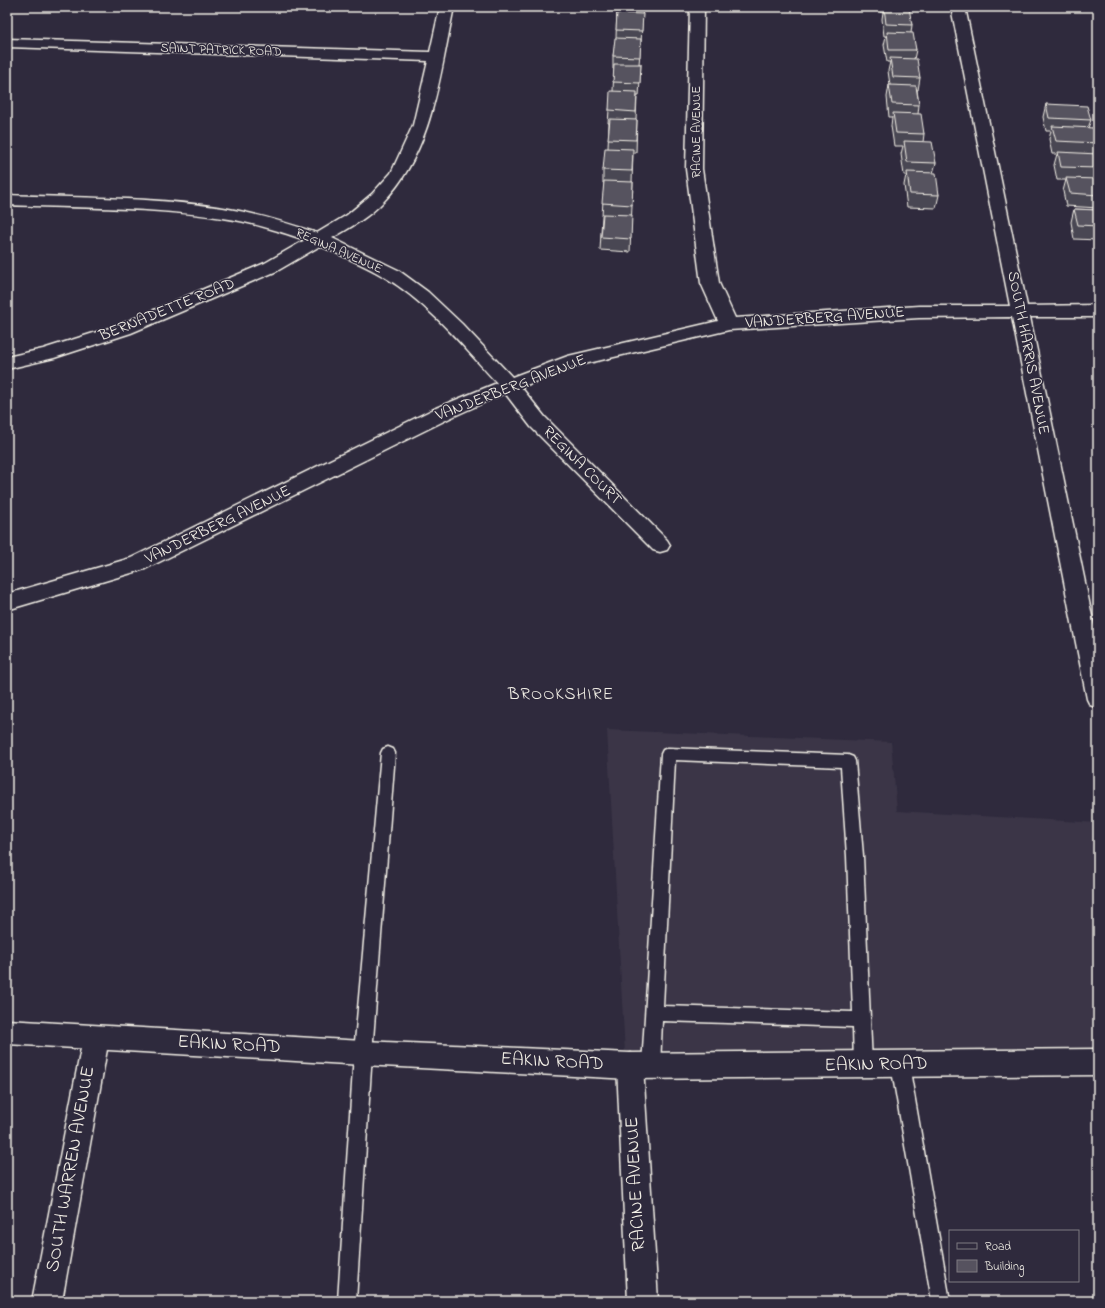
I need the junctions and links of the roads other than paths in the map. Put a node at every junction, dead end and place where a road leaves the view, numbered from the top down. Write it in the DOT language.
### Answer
graph roads {
  1 [pos="447,7"];
  2 [pos="697,7"];
  3 [pos="958,7"];
  4 [pos="7,43"];
  5 [pos="436,57"];
  6 [pos="7,200"];
  7 [pos="320,240"];
  8 [pos="1019,311"];
  9 [pos="1098,311"];
  10 [pos="729,324"];
  11 [pos="7,363"];
  12 [pos="508,385"];
  13 [pos="660,545"];
  14 [pos="7,602"];
  15 [pos="1098,699"];
  16 [pos="388,753"];
  17 [pos="655,1013"];
  18 [pos="861,1020"];
  19 [pos="7,1032"];
  20 [pos="96,1038"];
  21 [pos="363,1053"];
  22 [pos="1098,1062"];
  23 [pos="863,1065"];
  24 [pos="900,1065"];
  25 [pos="641,1066"];
  26 [pos="47,1301"];
  27 [pos="347,1301"];
  28 [pos="643,1301"];
  29 [pos="941,1301"];
  1 -- 5 [label="street"];
  2 -- 10 [label="street, RACINE AVENUE"];
  3 -- 8 [label="street, SOUTH HARRIS AVENUE"];
  4 -- 5 [label="street, SAINT PATRICK ROAD"];
  5 -- 7 [label="street"];
  6 -- 7 [label="street, REGINA AVENUE"];
  7 -- 11 [label="street, BERNADETTE ROAD"];
  7 -- 12 [label="street, REGINA AVENUE"];
  8 -- 9 [label="street, VANDERBERG AVENUE"];
  8 -- 10 [label="street, VANDERBERG AVENUE"];
  8 -- 15 [label="street, SOUTH HARRIS AVENUE"];
  10 -- 12 [label="street, VANDERBERG AVENUE"];
  12 -- 13 [label="street, REGINA COURT"];
  12 -- 14 [label="street, VANDERBERG AVENUE"];
  16 -- 21 [label="lane"];
  17 -- 18 [label="lane"];
  17 -- 18 [label="lane"];
  17 -- 25 [label="lane"];
  18 -- 23 [label="lane"];
  19 -- 20 [label="street, EAKIN ROAD"];
  20 -- 21 [label="street, EAKIN ROAD"];
  20 -- 26 [label="street, SOUTH WARREN AVENUE"];
  21 -- 25 [label="street, EAKIN ROAD"];
  21 -- 27 [label="lane"];
  22 -- 24 [label="street, EAKIN ROAD"];
  23 -- 24 [label="street, EAKIN ROAD"];
  23 -- 25 [label="street, EAKIN ROAD"];
  24 -- 29 [label="lane"];
  25 -- 28 [label="street, RACINE AVENUE"];
}
